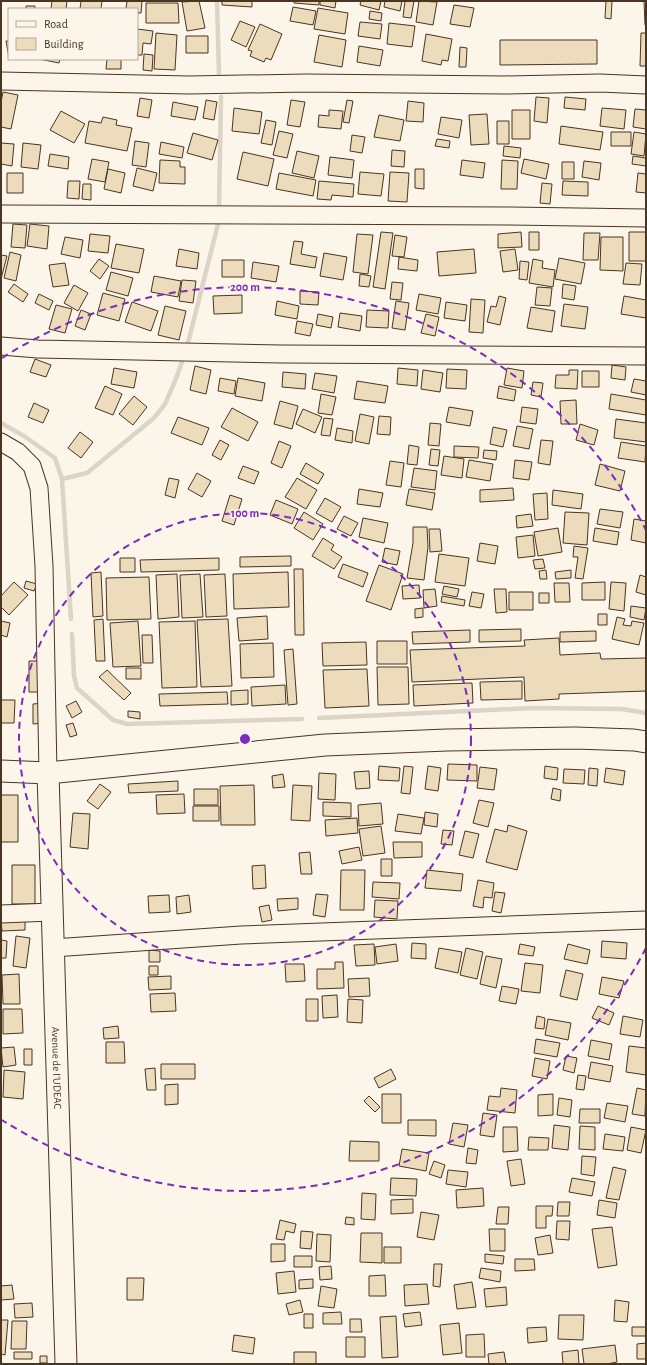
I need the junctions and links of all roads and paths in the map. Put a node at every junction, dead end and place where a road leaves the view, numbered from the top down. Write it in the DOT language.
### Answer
graph roads {
  1 [pos="1,81"];
  2 [pos="646,86"];
  3 [pos="1,214"];
  4 [pos="646,218"];
  5 [pos="1,346"];
  6 [pos="646,356"];
  7 [pos="1,442"];
  8 [pos="646,742"];
  9 [pos="1,771"];
  10 [pos="48,773"];
  11 [pos="52,912"];
  12 [pos="1,914"];
  13 [pos="646,920"];
  14 [pos="53,948"];
  15 [pos="66,1364"];
  1 -- 2 [label="street"];
  3 -- 4 [label="street"];
  5 -- 6 [label="street"];
  7 -- 10 [label="street"];
  8 -- 10 [label="main road"];
  9 -- 10 [label="main road"];
  10 -- 11 [label="main road, Avenue de I'UDEAC"];
  11 -- 12 [label="street"];
  11 -- 14 [label="main road, Avenue de I'UDEAC"];
  13 -- 14 [label="street"];
  14 -- 15 [label="main road, Avenue de I'UDEAC"];
}
